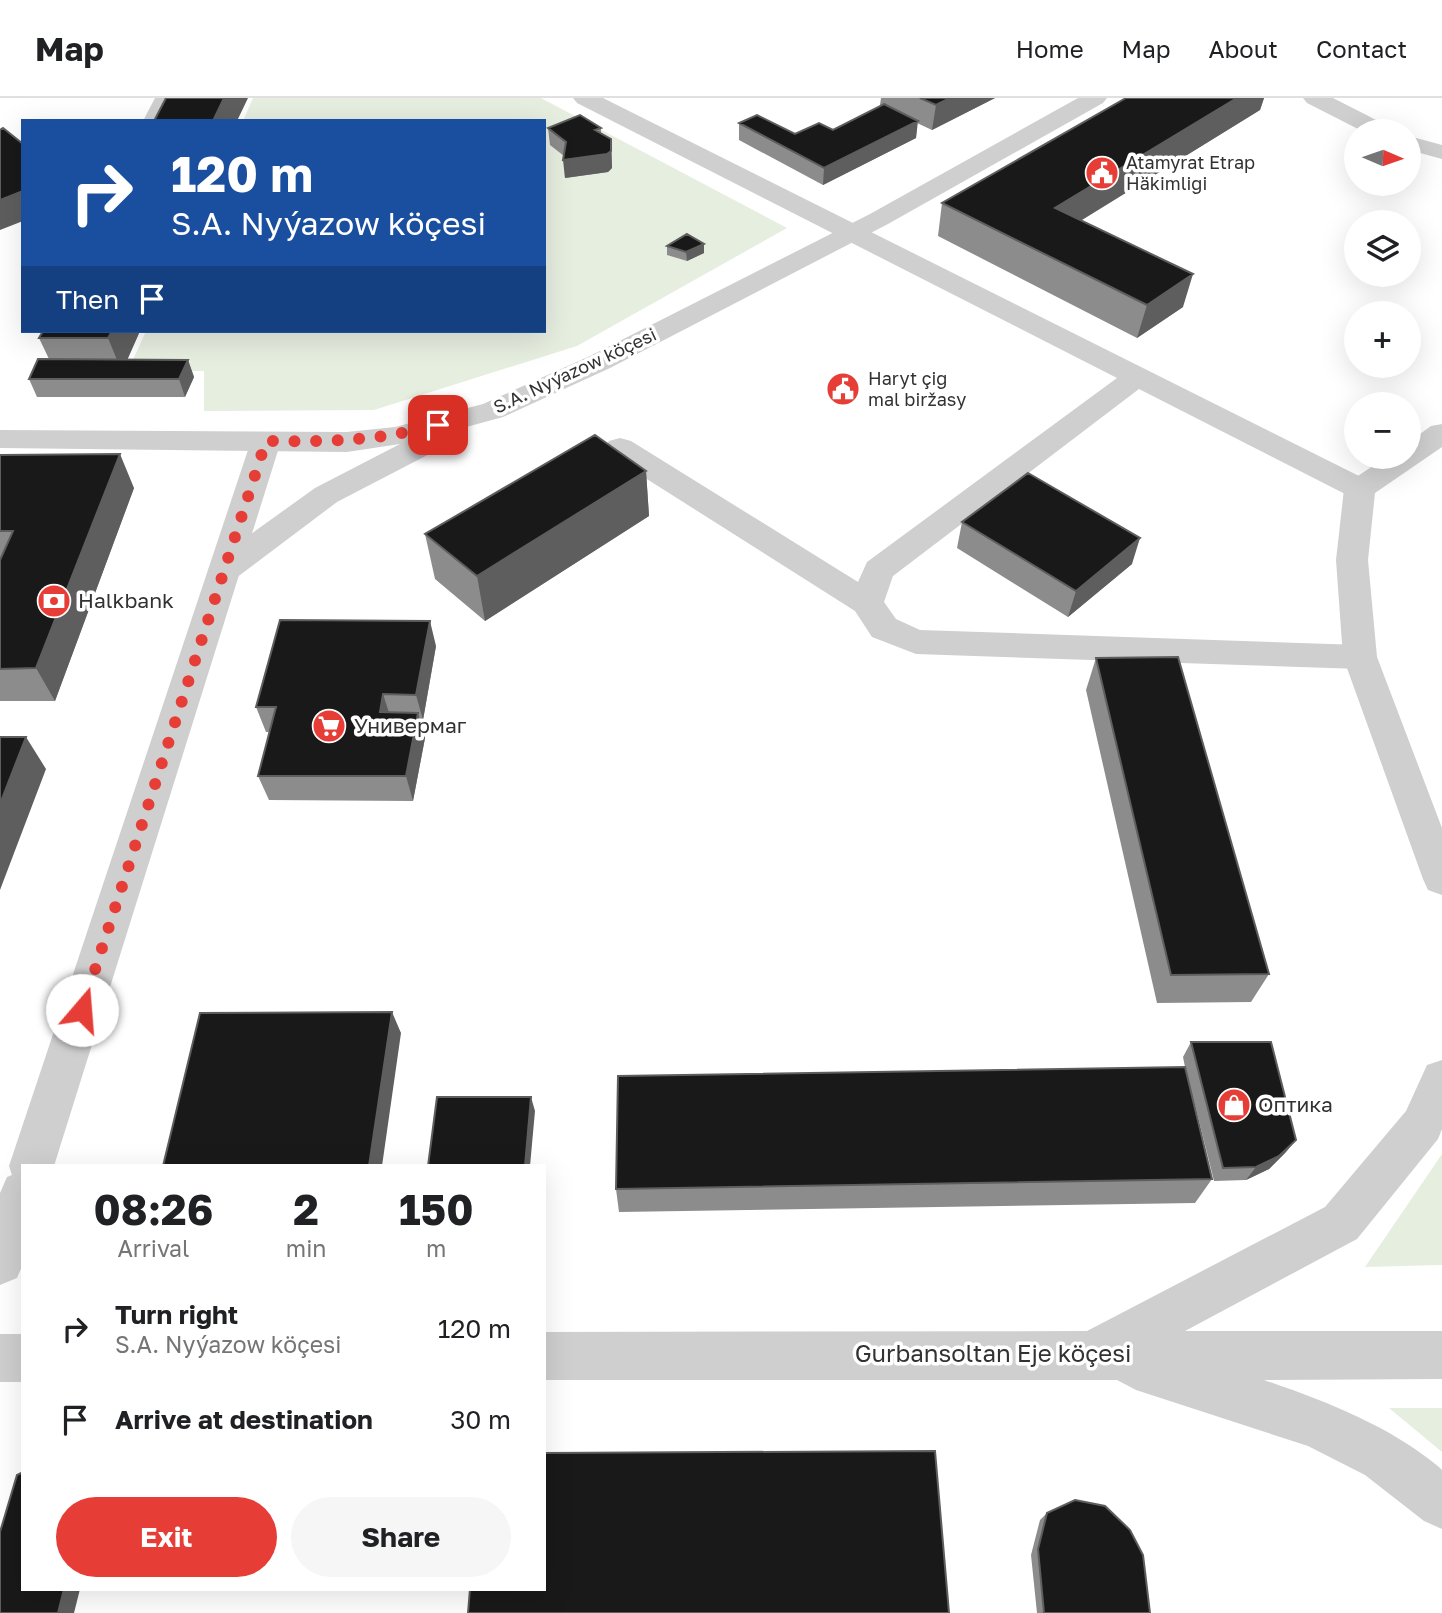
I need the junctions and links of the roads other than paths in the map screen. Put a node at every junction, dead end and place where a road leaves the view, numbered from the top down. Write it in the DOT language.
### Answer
graph roads {
  1 [pos="161,98"];
  2 [pos="584,98"];
  3 [pos="1095,98"];
  4 [pos="1315,98"];
  5 [pos="150,119"];
  6 [pos="1356,119"];
  7 [pos="1421,146"];
  8 [pos="1442,152"];
  9 [pos="850,234"];
  10 [pos="1136,377"];
  11 [pos="493,411"];
  12 [pos="1442,433"];
  13 [pos="0,439"];
  14 [pos="266,441"];
  15 [pos="1421,447"];
  16 [pos="620,448"];
  17 [pos="1389,469"];
  18 [pos="1360,489"];
  19 [pos="224,570"];
  20 [pos="867,603"];
  21 [pos="1360,657"];
  22 [pos="1442,879"];
  23 [pos="1442,1079"];
  24 [pos="32,1164"];
  25 [pos="21,1198"];
  26 [pos="0,1262"];
  27 [pos="1094,1354"];
  28 [pos="1442,1355"];
  29 [pos="546,1356"];
  30 [pos="0,1358"];
  31 [pos="21,1358"];
  32 [pos="1442,1503"];
  1 -- 5 [label="lane"];
  2 -- 9 [label="street"];
  3 -- 9 [label="street, S.A. Nyýazow köçesi"];
  4 -- 6 [label="street"];
  7 -- 8 [label="street"];
  9 -- 10 [label="street"];
  9 -- 11 [label="street, S.A. Nyýazow köçesi"];
  10 -- 18 [label="street"];
  10 -- 20 [label="street"];
  11 -- 14 [label="street, S.A. Nyýazow köçesi"];
  11 -- 19 [label="street"];
  12 -- 15 [label="street"];
  13 -- 14 [label="street, S.A. Nyýazow köçesi"];
  14 -- 19 [label="street"];
  16 -- 20 [label="street"];
  17 -- 18 [label="street"];
  18 -- 21 [label="street"];
  19 -- 24 [label="street"];
  20 -- 21 [label="street"];
  21 -- 22 [label="street"];
  23 -- 27 [label="street"];
  25 -- 26 [label="street"];
  27 -- 28 [label="street, Gurbansoltan Eje köçesi"];
  27 -- 29 [label="street, Gurbansoltan Eje köçesi"];
  27 -- 32 [label="street"];
  30 -- 31 [label="street"];
}
